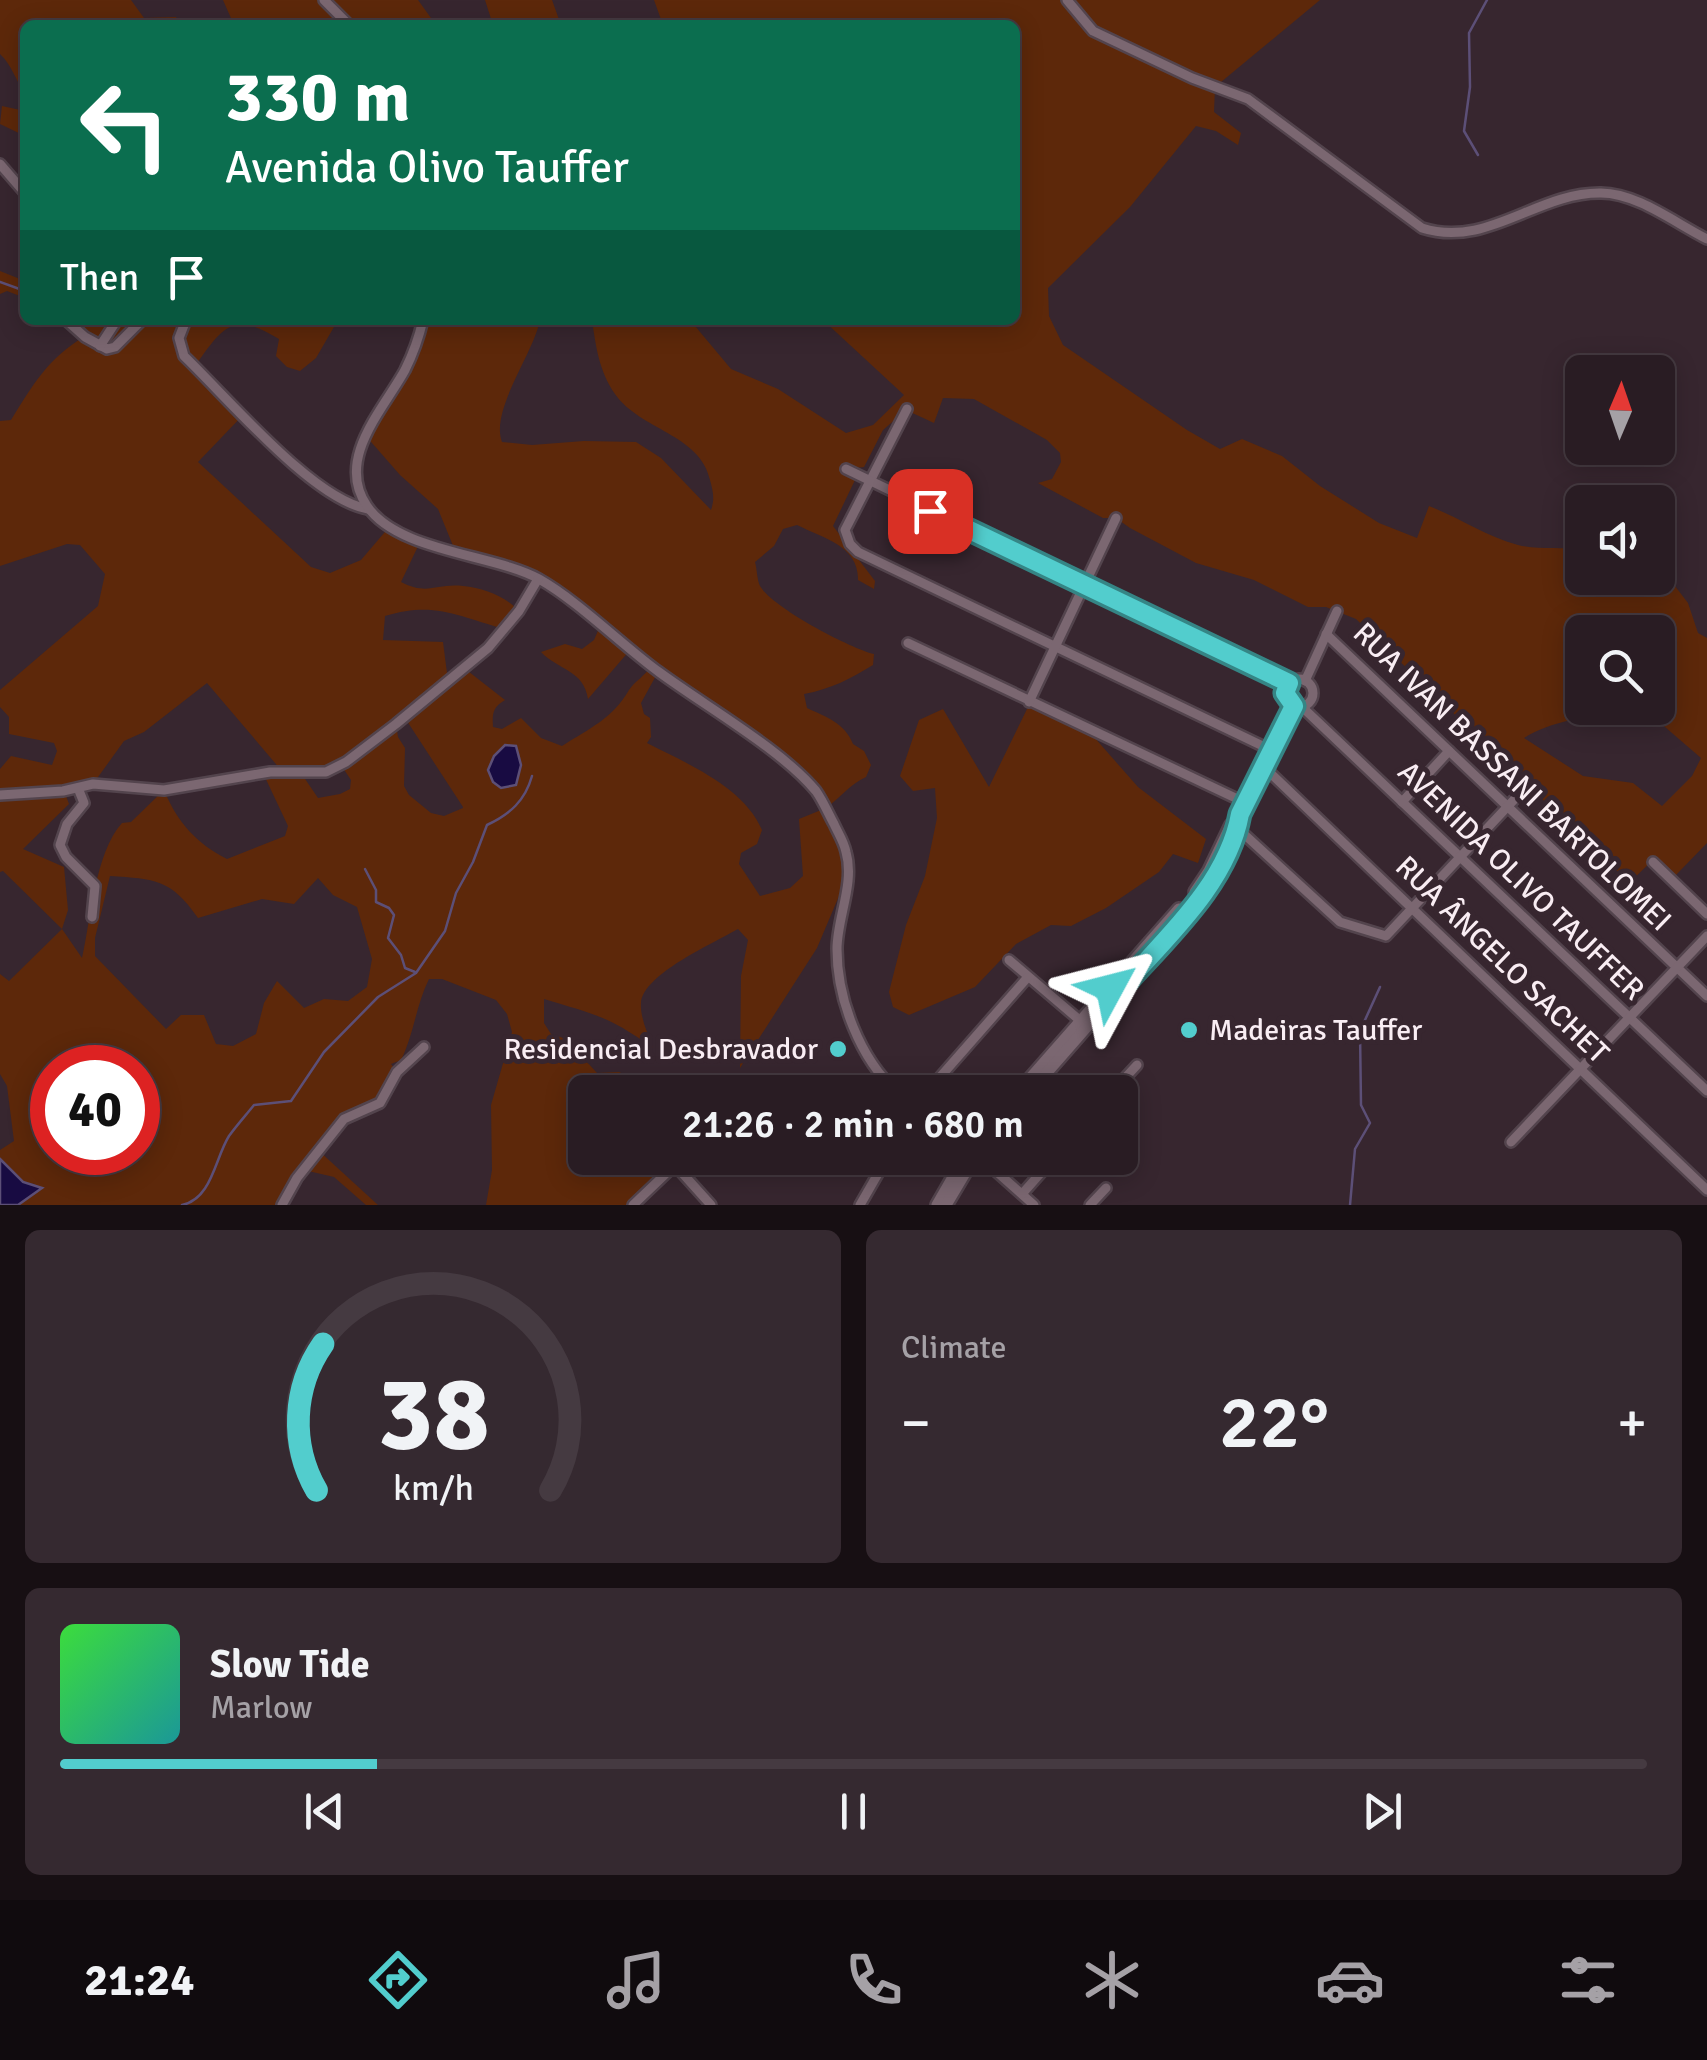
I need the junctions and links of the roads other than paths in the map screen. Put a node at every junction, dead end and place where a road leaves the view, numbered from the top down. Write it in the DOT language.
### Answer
graph roads {
  1 [pos="324,0"];
  2 [pos="1067,0"];
  3 [pos="344,20"];
  4 [pos="0,164"];
  5 [pos="20,186"];
  6 [pos="1707,239"];
  7 [pos="73,325"];
  8 [pos="115,325"];
  9 [pos="137,325"];
  10 [pos="184,325"];
  11 [pos="421,325"];
  12 [pos="100,346"];
  13 [pos="907,410"];
  14 [pos="846,469"];
  15 [pos="868,481"];
  16 [pos="368,510"];
  17 [pos="1116,518"];
  18 [pos="538,579"];
  19 [pos="1085,586"];
  20 [pos="1337,611"];
  21 [pos="1326,634"];
  22 [pos="908,643"];
  23 [pos="1055,648"];
  24 [pos="1305,680"];
  25 [pos="1289,683"];
  26 [pos="1029,702"];
  27 [pos="1297,706"];
  28 [pos="1271,750"];
  29 [pos="1449,751"];
  30 [pos="1264,766"];
  31 [pos="78,788"];
  32 [pos="1524,789"];
  33 [pos="0,794"];
  34 [pos="1402,802"];
  35 [pos="1507,806"];
  36 [pos="1239,817"];
  37 [pos="1460,857"];
  38 [pos="1652,862"];
  39 [pos="1412,908"];
  40 [pos="1707,914"];
  41 [pos="92,917"];
  42 [pos="1707,936"];
  43 [pos="1009,960"];
  44 [pos="1677,968"];
  45 [pos="1027,978"];
  46 [pos="1707,996"];
  47 [pos="1630,1018"];
  48 [pos="1085,1024"];
  49 [pos="1069,1042"];
  50 [pos="424,1047"];
  51 [pos="1136,1064"];
  52 [pos="1582,1070"];
  53 [pos="881,1075"];
  54 [pos="942,1075"];
  55 [pos="1035,1075"];
  56 [pos="1043,1075"];
  57 [pos="1127,1075"];
  58 [pos="1707,1091"];
  59 [pos="1511,1142"];
  60 [pos="877,1175"];
  61 [pos="956,1175"];
  62 [pos="964,1175"];
  63 [pos="998,1175"];
  64 [pos="1039,1175"];
  65 [pos="1106,1188"];
  66 [pos="1707,1190"];
  67 [pos="1022,1194"];
  68 [pos="943,1204"];
  69 [pos="282,1205"];
  70 [pos="633,1205"];
  71 [pos="712,1205"];
  72 [pos="860,1205"];
  73 [pos="1034,1205"];
  74 [pos="1090,1205"];
  1 -- 3 [label="street"];
  2 -- 6 [label="street"];
  4 -- 5 [label="street"];
  7 -- 12 [label="street"];
  8 -- 12 [label="street"];
  9 -- 12 [label="street"];
  10 -- 16 [label="street"];
  11 -- 16 [label="street"];
  13 -- 15 [label="street"];
  14 -- 15 [label="street"];
  15 -- 19 [label="street"];
  15 -- 23 [label="street"];
  16 -- 18 [label="street"];
  17 -- 19 [label="street"];
  18 -- 31 [label="street"];
  18 -- 53 [label="street"];
  19 -- 23 [label="street"];
  19 -- 25 [label="street"];
  20 -- 21 [label="street"];
  21 -- 24 [label="street"];
  21 -- 29 [label="street, RUA IVAN BASSANI BARTOLOMEI"];
  22 -- 26 [label="street"];
  23 -- 26 [label="street"];
  23 -- 28 [label="street"];
  24 -- 25 [label="street"];
  24 -- 27 [label="street"];
  25 -- 27 [label="street"];
  26 -- 36 [label="street"];
  27 -- 28 [label="street"];
  27 -- 34 [label="street, AVENIDA OLIVO TAUFFER"];
  28 -- 30 [label="street"];
  29 -- 34 [label="street"];
  29 -- 35 [label="street, RUA IVAN BASSANI BARTOLOMEI"];
  30 -- 36 [label="street"];
  30 -- 39 [label="street, RUA ÂNGELO SACHET"];
  31 -- 33 [label="street"];
  31 -- 41 [label="street"];
  32 -- 35 [label="street"];
  34 -- 37 [label="street, AVENIDA OLIVO TAUFFER"];
  35 -- 37 [label="street"];
  35 -- 44 [label="street, RUA IVAN BASSANI BARTOLOMEI"];
  36 -- 39 [label="street"];
  36 -- 48 [label="street"];
  37 -- 39 [label="street"];
  37 -- 47 [label="street, AVENIDA OLIVO TAUFFER"];
  38 -- 40 [label="street"];
  39 -- 52 [label="street, RUA ÂNGELO SACHET"];
  42 -- 44 [label="street"];
  43 -- 45 [label="street"];
  44 -- 46 [label="street, RUA IVAN BASSANI BARTOLOMEI"];
  44 -- 47 [label="street"];
  45 -- 48 [label="street"];
  45 -- 54 [label="street"];
  47 -- 52 [label="street"];
  47 -- 58 [label="street, AVENIDA OLIVO TAUFFER"];
  48 -- 49 [label="street"];
  49 -- 55 [label="street"];
  49 -- 56 [label="street"];
  50 -- 69 [label="street"];
  51 -- 57 [label="street"];
  52 -- 59 [label="street"];
  52 -- 66 [label="street, RUA ÂNGELO SACHET"];
  60 -- 72 [label="street"];
  61 -- 68 [label="street"];
  62 -- 68 [label="street"];
  63 -- 67 [label="street"];
  64 -- 67 [label="street"];
  65 -- 74 [label="street"];
  67 -- 73 [label="street"];
  70 -- 71 [label="street"];
}
